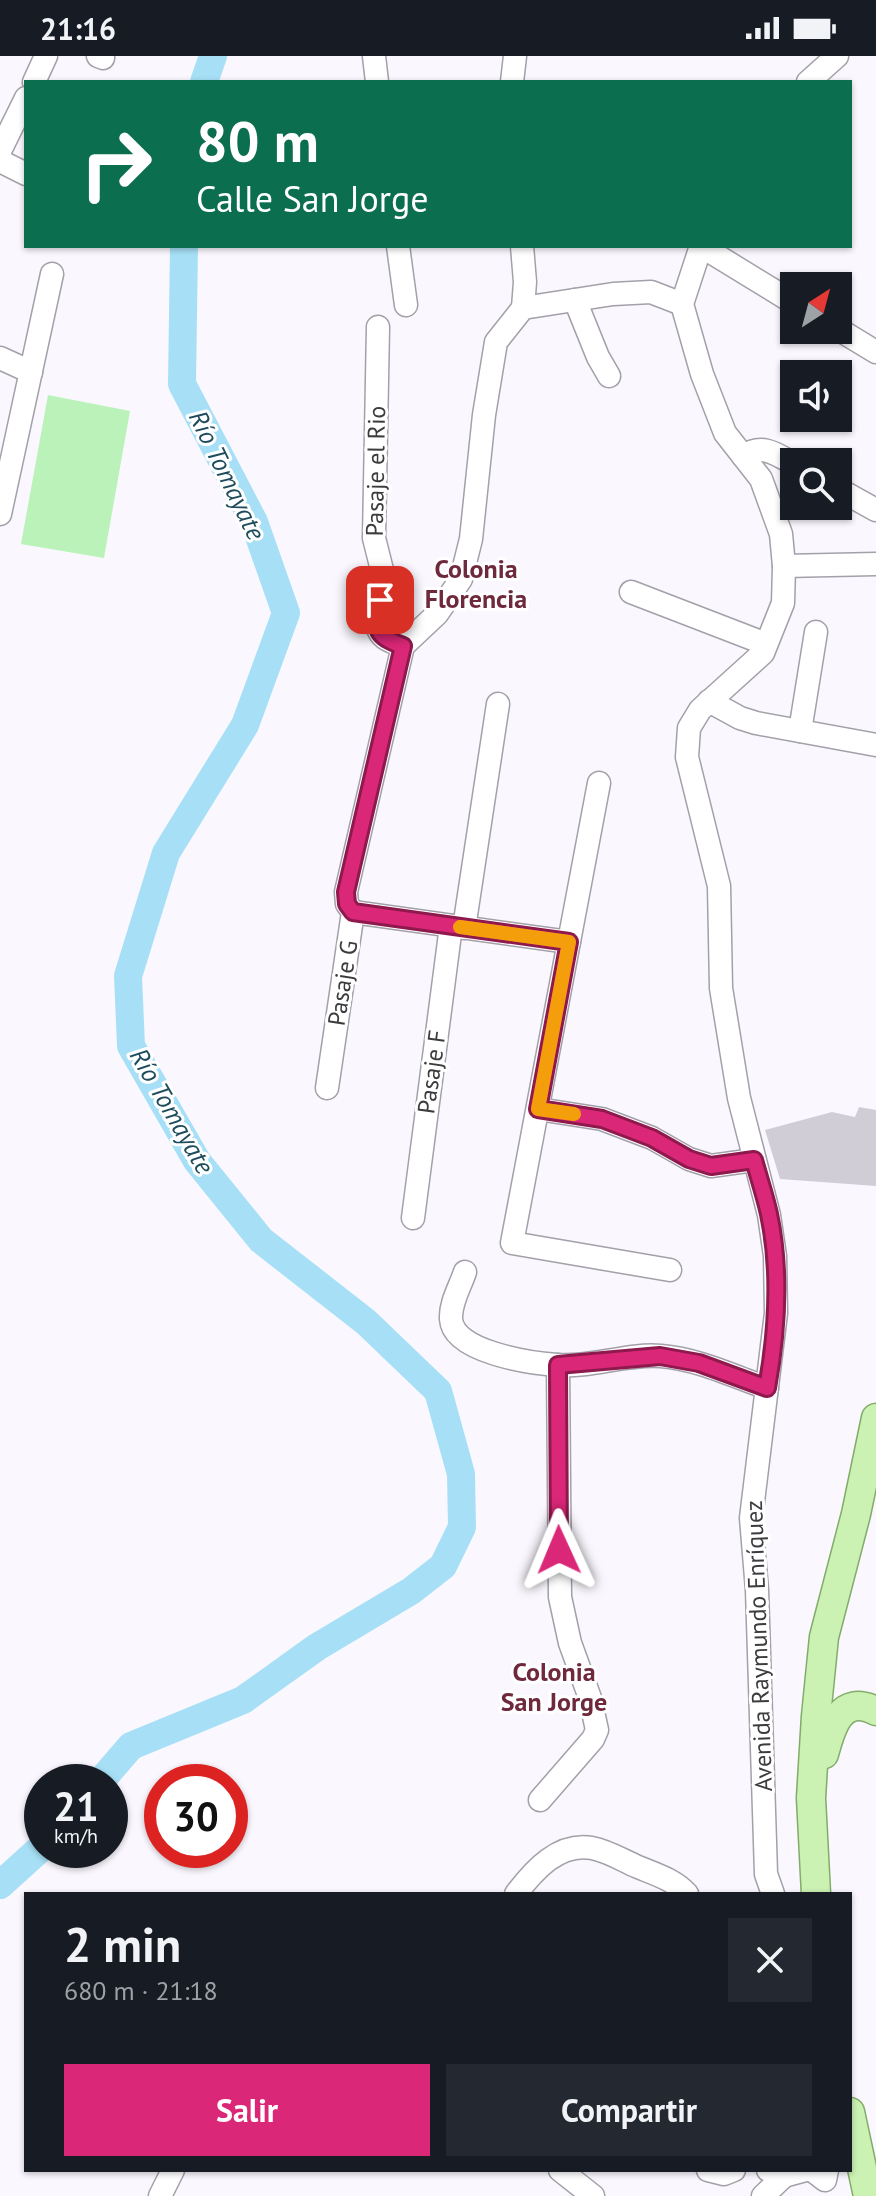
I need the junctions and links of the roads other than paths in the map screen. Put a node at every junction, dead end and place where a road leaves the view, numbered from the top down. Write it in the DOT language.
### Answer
graph roads {
  1 [pos="46,56"];
  2 [pos="374,56"];
  3 [pos="515,56"];
  4 [pos="837,56"];
  5 [pos="35,80"];
  6 [pos="377,80"];
  7 [pos="512,80"];
  8 [pos="810,80"];
  9 [pos="24,102"];
  10 [pos="0,151"];
  11 [pos="0,161"];
  12 [pos="24,173"];
  13 [pos="398,248"];
  14 [pos="522,248"];
  15 [pos="700,248"];
  16 [pos="704,248"];
  17 [pos="52,274"];
  18 [pos="780,294"];
  19 [pos="575,300"];
  20 [pos="682,304"];
  21 [pos="406,305"];
  22 [pos="523,308"];
  23 [pos="378,327"];
  24 [pos="852,337"];
  25 [pos="876,352"];
  26 [pos="0,358"];
  27 [pos="31,372"];
  28 [pos="609,376"];
  29 [pos="743,456"];
  30 [pos="780,457"];
  31 [pos="852,497"];
  32 [pos="876,510"];
  33 [pos="0,514"];
  34 [pos="876,564"];
  35 [pos="784,566"];
  36 [pos="631,592"];
  37 [pos="816,632"];
  38 [pos="766,644"];
  39 [pos="403,646"];
  40 [pos="709,701"];
  41 [pos="498,704"];
  42 [pos="800,731"];
  43 [pos="876,745"];
  44 [pos="599,783"];
  45 [pos="353,912"];
  46 [pos="457,927"];
  47 [pos="569,942"];
  48 [pos="327,1088"];
  49 [pos="538,1109"];
  50 [pos="754,1160"];
  51 [pos="413,1218"];
  52 [pos="670,1270"];
  53 [pos="465,1272"];
  54 [pos="558,1365"];
  55 [pos="767,1388"];
  56 [pos="876,1418"];
  57 [pos="876,1711"];
  58 [pos="811,1798"];
  59 [pos="540,1800"];
  60 [pos="518,1892"];
  61 [pos="685,1892"];
  62 [pos="772,1892"];
  63 [pos="816,1892"];
  64 [pos="852,2116"];
  65 [pos="852,2119"];
  66 [pos="876,2164"];
  67 [pos="172,2172"];
  68 [pos="565,2172"];
  69 [pos="815,2172"];
  70 [pos="827,2172"];
  71 [pos="776,2173"];
  72 [pos="160,2196"];
  73 [pos="593,2196"];
  74 [pos="763,2196"];
  75 [pos="868,2196"];
  1 -- 5 [label="street"];
  2 -- 6 [label="street"];
  3 -- 7 [label="street"];
  4 -- 8 [label="street"];
  9 -- 10 [label="street"];
  11 -- 12 [label="street"];
  13 -- 21 [label="street"];
  14 -- 22 [label="street"];
  15 -- 20 [label="street"];
  16 -- 18 [label="street"];
  17 -- 27 [label="street"];
  19 -- 20 [label="street"];
  19 -- 22 [label="street"];
  19 -- 28 [label="street"];
  20 -- 29 [label="street, Avenida Raymundo Enríquez"];
  22 -- 39 [label="street"];
  23 -- 39 [label="street, Pasaje el Rio"];
  24 -- 25 [label="street"];
  26 -- 27 [label="street"];
  27 -- 33 [label="street"];
  29 -- 30 [label="street"];
  29 -- 35 [label="street, Avenida Raymundo Enríquez"];
  31 -- 32 [label="street"];
  34 -- 35 [label="street"];
  35 -- 38 [label="street, Avenida Raymundo Enríquez"];
  36 -- 38 [label="street"];
  37 -- 42 [label="street"];
  38 -- 40 [label="street, Avenida Raymundo Enríquez"];
  39 -- 45 [label="street, Pasaje G"];
  40 -- 42 [label="street"];
  40 -- 50 [label="street, Avenida Raymundo Enríquez"];
  41 -- 46 [label="street, Pasaje F"];
  42 -- 43 [label="street"];
  44 -- 47 [label="street"];
  45 -- 46 [label="street"];
  45 -- 48 [label="street, Pasaje G"];
  46 -- 47 [label="street"];
  46 -- 51 [label="street, Pasaje F"];
  47 -- 49 [label="street"];
  49 -- 50 [label="street"];
  49 -- 52 [label="street"];
  50 -- 55 [label="street, Avenida Raymundo Enríquez"];
  53 -- 54 [label="street"];
  54 -- 55 [label="street"];
  54 -- 59 [label="street"];
  55 -- 62 [label="street, Avenida Raymundo Enríquez"];
  56 -- 58 [label="main road"];
  57 -- 58 [label="main road"];
  58 -- 63 [label="main road"];
  60 -- 61 [label="street"];
  64 -- 66 [label="main road"];
  65 -- 75 [label="main road"];
  67 -- 72 [label="street"];
  68 -- 73 [label="street"];
  69 -- 70 [label="street"];
  71 -- 74 [label="street"];
}
